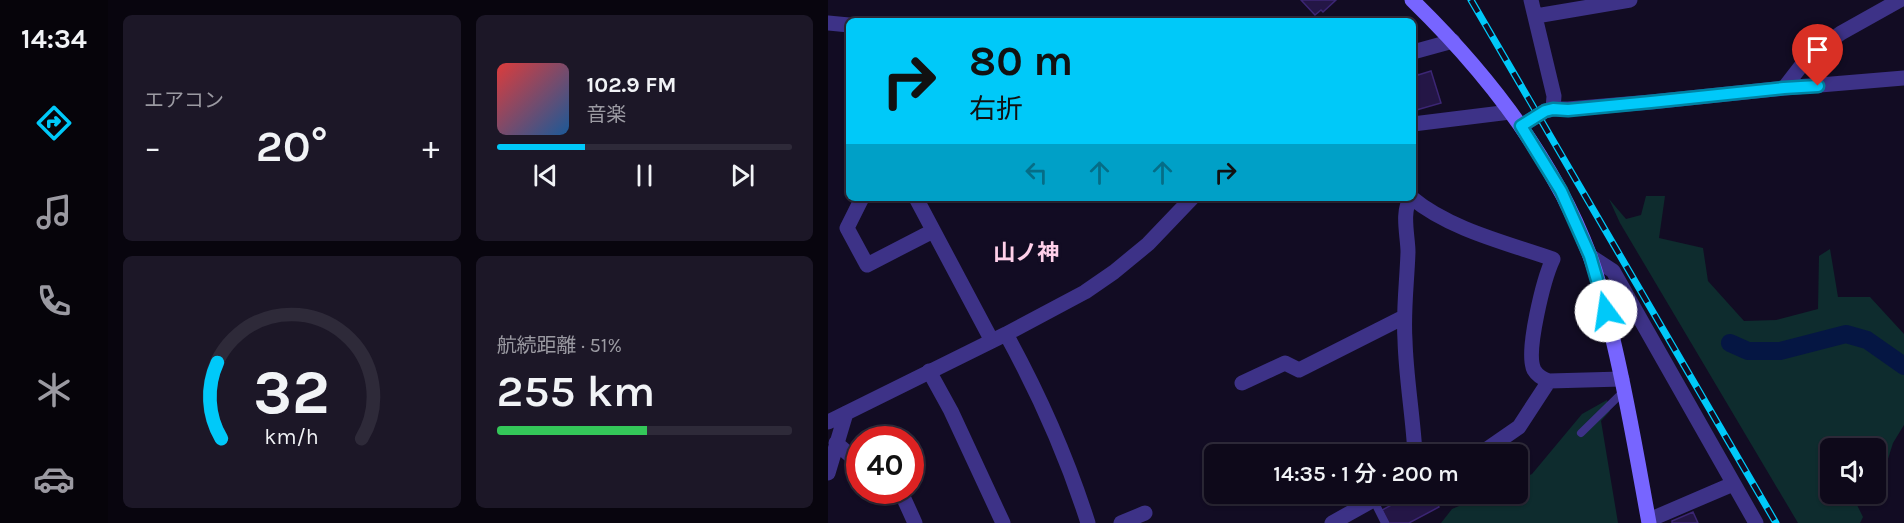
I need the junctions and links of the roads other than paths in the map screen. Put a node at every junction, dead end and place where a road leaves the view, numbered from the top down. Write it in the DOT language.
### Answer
graph roads {
  1 [pos="1412,0"];
  2 [pos="1532,0"];
  3 [pos="1630,0"];
  4 [pos="1900,0"];
  5 [pos="1536,16"];
  6 [pos="828,23"];
  7 [pos="846,26"];
  8 [pos="1453,41"];
  9 [pos="1416,51"];
  10 [pos="1904,78"];
  11 [pos="1784,88"];
  12 [pos="1553,109"];
  13 [pos="1510,112"];
  14 [pos="1416,124"];
  15 [pos="1521,126"];
  16 [pos="860,201"];
  17 [pos="918,201"];
  18 [pos="1189,201"];
  19 [pos="1410,201"];
  20 [pos="1416,201"];
  21 [pos="933,231"];
  22 [pos="1590,256"];
  23 [pos="1404,317"];
  24 [pos="1006,334"];
  25 [pos="992,341"];
  26 [pos="929,371"];
  27 [pos="1549,381"];
  28 [pos="1242,383"];
  29 [pos="1623,384"];
  30 [pos="846,413"];
  31 [pos="828,422"];
  32 [pos="1581,433"];
  33 [pos="836,443"];
  34 [pos="1414,444"];
  35 [pos="1494,444"];
  36 [pos="846,452"];
  37 [pos="828,473"];
  38 [pos="1733,484"];
  39 [pos="906,504"];
  40 [pos="1364,504"];
  41 [pos="1380,504"];
  42 [pos="1145,513"];
  43 [pos="1649,522"];
  44 [pos="915,523"];
  45 [pos="1003,523"];
  46 [pos="1088,523"];
  47 [pos="1121,523"];
  48 [pos="1332,523"];
  49 [pos="1385,523"];
  50 [pos="1756,523"];
  1 -- 8 [label="street"];
  2 -- 5 [label="street"];
  3 -- 5 [label="street"];
  4 -- 11 [label="street"];
  5 -- 12 [label="street"];
  6 -- 7 [label="street"];
  8 -- 9 [label="street"];
  8 -- 13 [label="street"];
  10 -- 11 [label="street"];
  11 -- 12 [label="street"];
  12 -- 15 [label="street"];
  13 -- 14 [label="street"];
  13 -- 15 [label="street"];
  15 -- 22 [label="street"];
  16 -- 21 [label="street"];
  17 -- 21 [label="street"];
  18 -- 24 [label="street"];
  19 -- 23 [label="street"];
  20 -- 27 [label="street"];
  21 -- 25 [label="street"];
  22 -- 29 [label="street"];
  22 -- 38 [label="street"];
  23 -- 28 [label="street"];
  23 -- 34 [label="street"];
  24 -- 25 [label="street"];
  24 -- 46 [label="street"];
  25 -- 26 [label="street"];
  26 -- 30 [label="street"];
  26 -- 45 [label="street"];
  27 -- 29 [label="street"];
  27 -- 35 [label="street"];
  29 -- 32 [label="lane"];
  29 -- 43 [label="street"];
  30 -- 31 [label="street"];
  30 -- 33 [label="street"];
  33 -- 36 [label="street"];
  33 -- 37 [label="street"];
  38 -- 43 [label="street"];
  38 -- 50 [label="street"];
  39 -- 44 [label="street"];
  40 -- 48 [label="street"];
  41 -- 49 [label="lane"];
  42 -- 47 [label="street"];
}
